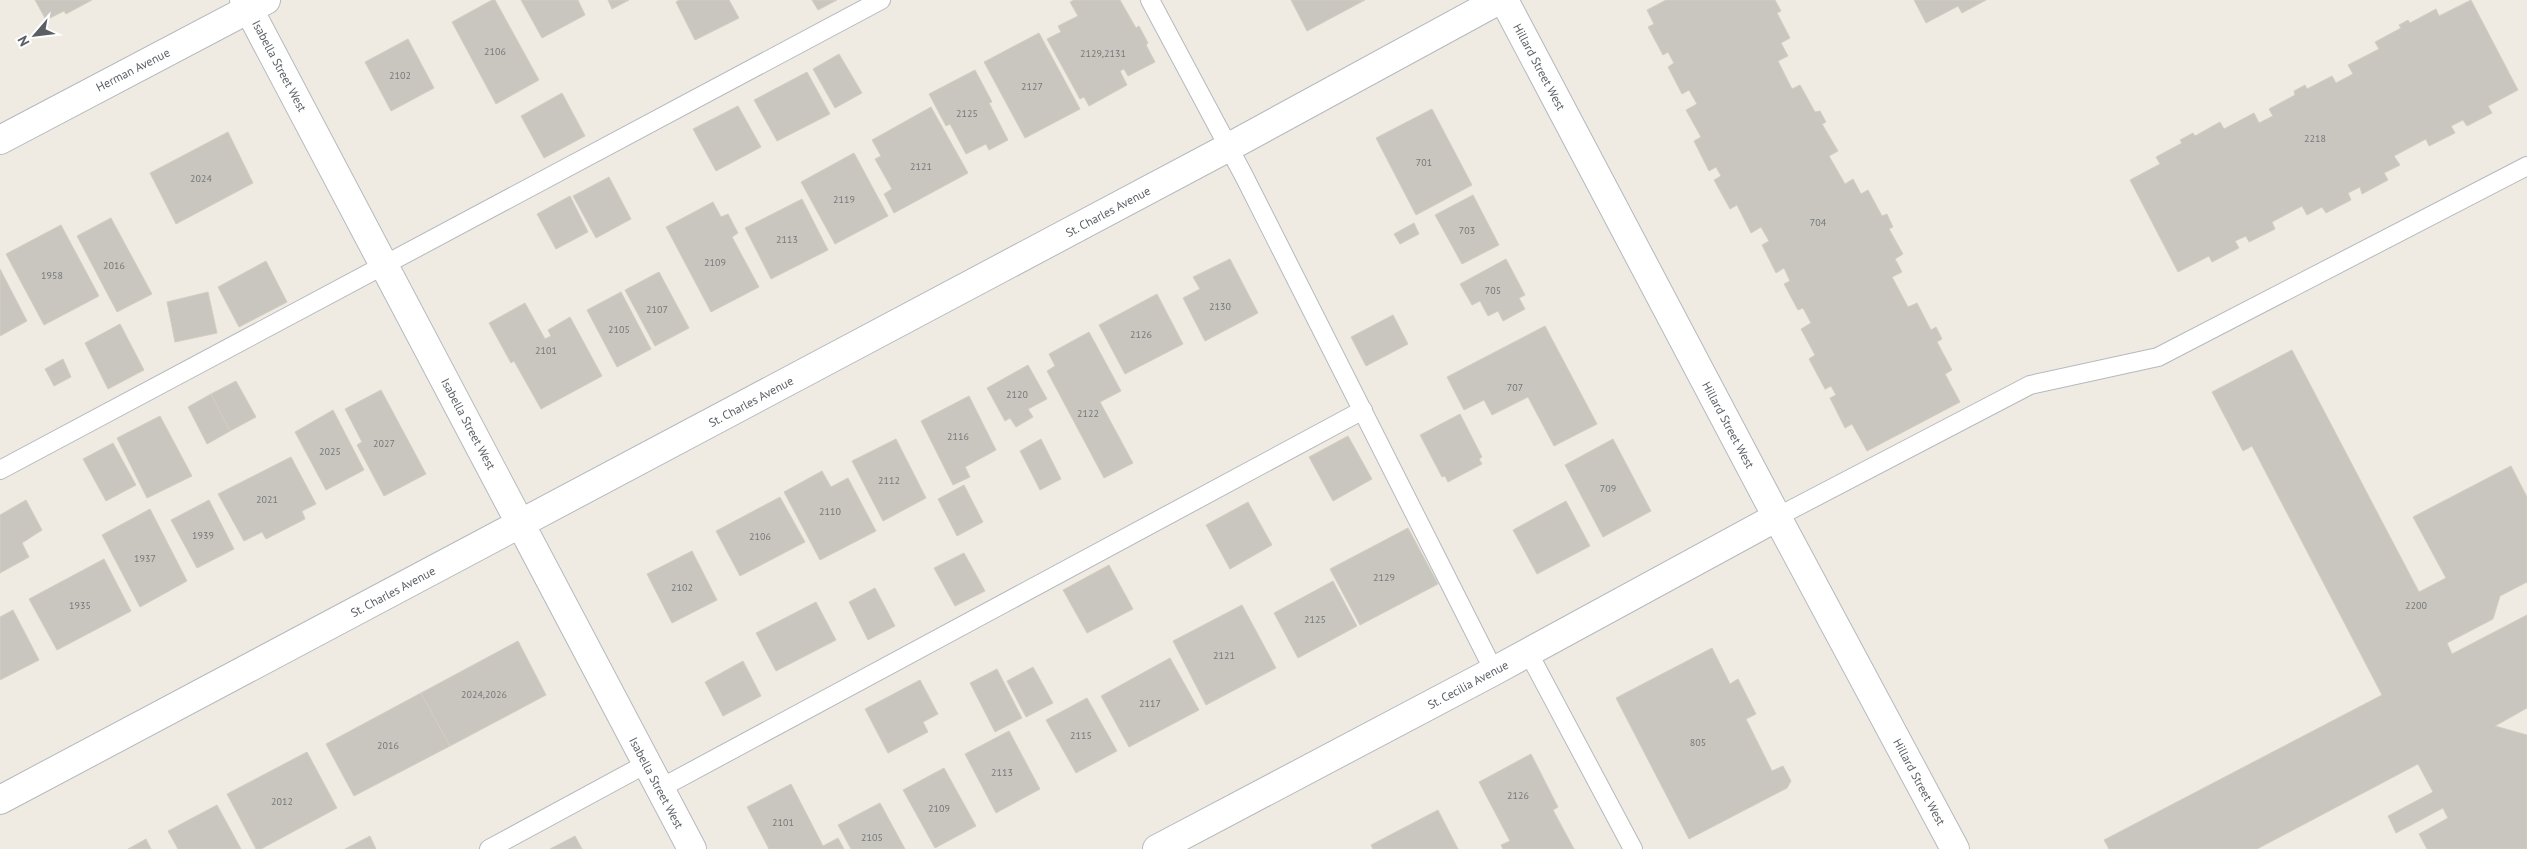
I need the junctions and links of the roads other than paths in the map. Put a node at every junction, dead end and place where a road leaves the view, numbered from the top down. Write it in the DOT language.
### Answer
graph roads {
  1 [pos="881,0"];
  2 [pos="1150,0"];
  3 [pos="1499,0"];
  4 [pos="1504,0"];
  5 [pos="253,3"];
  6 [pos="0,140"];
  7 [pos="1229,147"];
  8 [pos="2527,166"];
  9 [pos="385,265"];
  10 [pos="1363,410"];
  11 [pos="0,470"];
  12 [pos="1777,517"];
  13 [pos="520,525"];
  14 [pos="1528,652"];
  15 [pos="1494,671"];
  16 [pos="646,764"];
  17 [pos="659,789"];
  18 [pos="0,800"];
  19 [pos="489,849"];
  20 [pos="692,849"];
  21 [pos="1157,849"];
  22 [pos="1633,849"];
  23 [pos="1955,849"];
  1 -- 9 [label="lane"];
  2 -- 7 [label="lane"];
  3 -- 7 [label="street, St. Charles Avenue"];
  4 -- 12 [label="street, Hillard Street West"];
  5 -- 6 [label="street, Herman Avenue"];
  5 -- 9 [label="street, Isabella Street West"];
  7 -- 10 [label="lane"];
  7 -- 13 [label="street, St. Charles Avenue"];
  8 -- 12 [label="lane"];
  9 -- 11 [label="lane"];
  9 -- 13 [label="street, Isabella Street West"];
  10 -- 15 [label="lane"];
  10 -- 17 [label="lane"];
  12 -- 14 [label="street, St. Cecilia Avenue"];
  12 -- 23 [label="street, Hillard Street West"];
  13 -- 16 [label="street, Isabella Street West"];
  13 -- 18 [label="street, St. Charles Avenue"];
  14 -- 15 [label="street, St. Cecilia Avenue"];
  14 -- 22 [label="lane"];
  15 -- 21 [label="street, St. Cecilia Avenue"];
  16 -- 17 [label="street, Isabella Street West"];
  16 -- 19 [label="lane"];
  17 -- 20 [label="street, Isabella Street West"];
}
